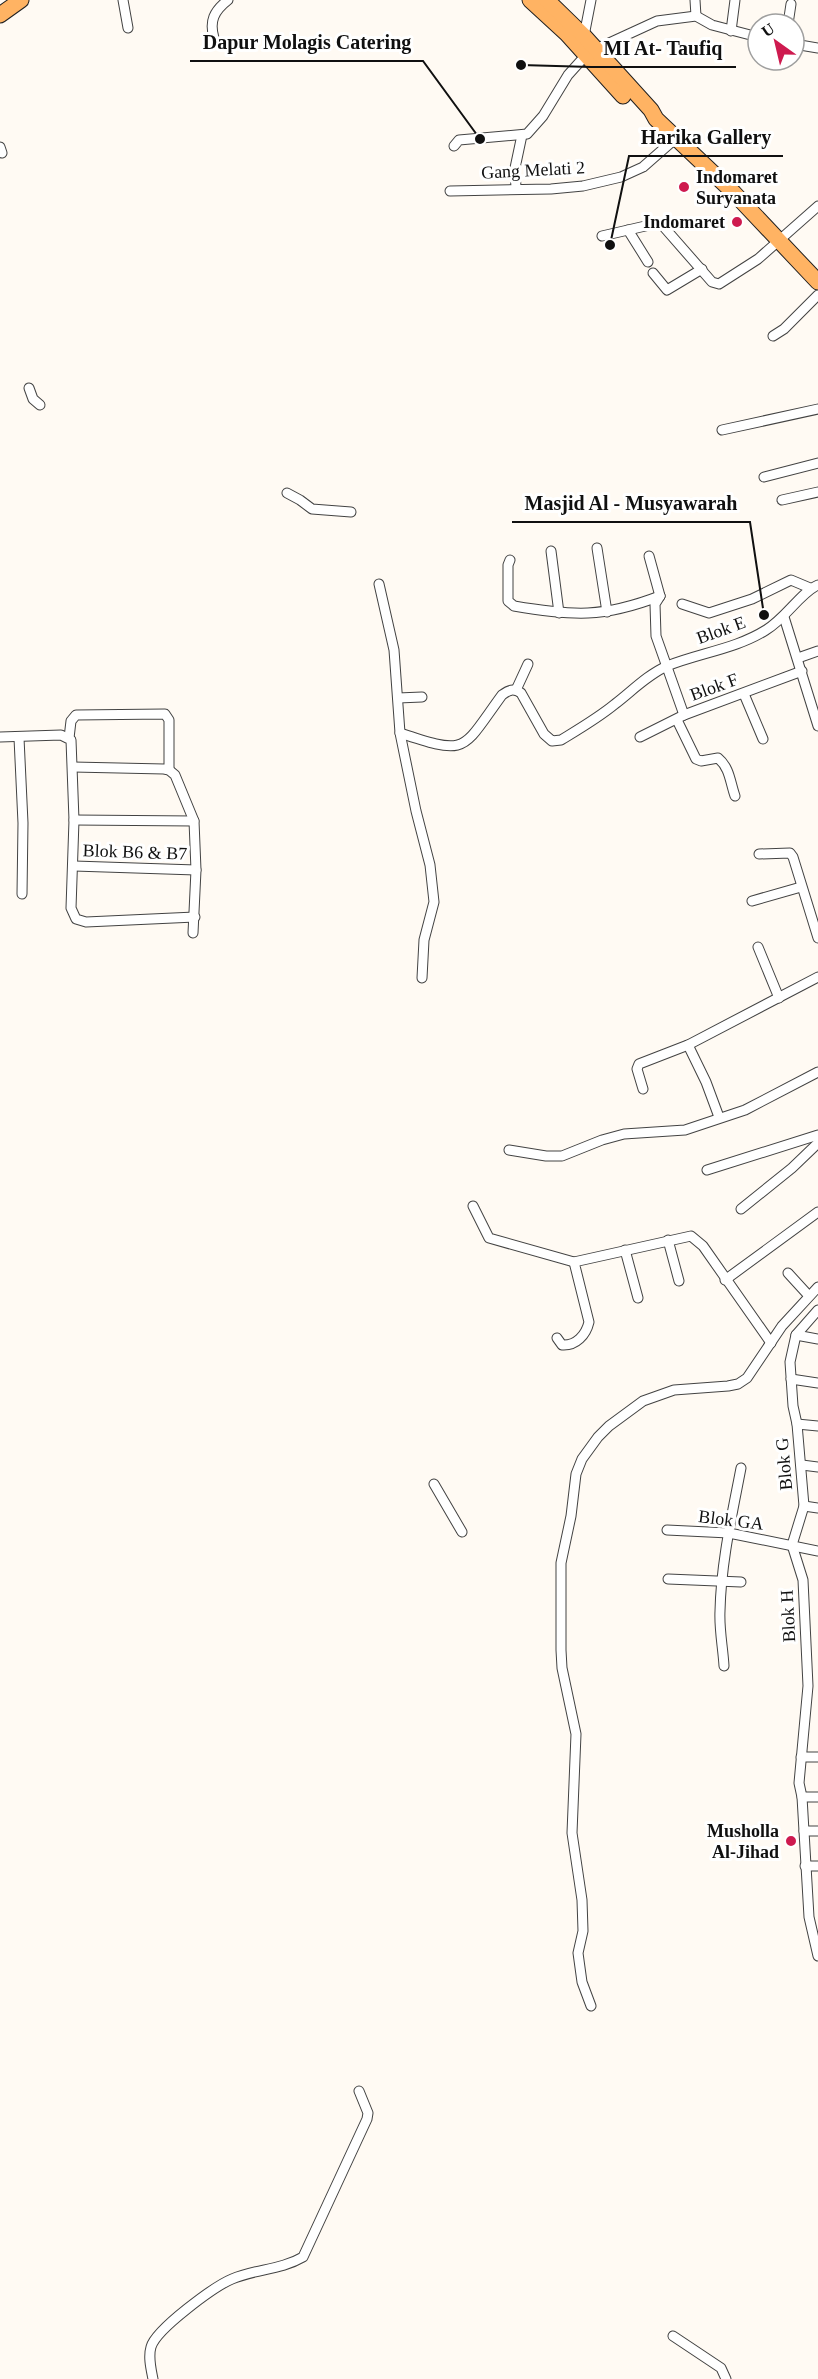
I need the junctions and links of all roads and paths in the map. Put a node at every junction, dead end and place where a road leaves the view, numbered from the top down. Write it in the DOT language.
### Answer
graph roads {
  1 [pos="21,0"];
  2 [pos="123,0"];
  3 [pos="228,0"];
  4 [pos="530,0"];
  5 [pos="547,0"];
  6 [pos="591,0"];
  7 [pos="695,0"];
  8 [pos="735,0"];
  9 [pos="791,4"];
  10 [pos="790,12"];
  11 [pos="0,15"];
  12 [pos="696,16"];
  13 [pos="128,28"];
  14 [pos="731,31"];
  15 [pos="746,34"];
  16 [pos="214,39"];
  17 [pos="586,46"];
  18 [pos="522,135"];
  19 [pos="676,138"];
  20 [pos="453,146"];
  21 [pos="516,188"];
  22 [pos="450,191"];
  23 [pos="818,206"];
  24 [pos="628,230"];
  25 [pos="602,236"];
  26 [pos="780,241"];
  27 [pos="648,262"];
  28 [pos="702,269"];
  29 [pos="653,273"];
  30 [pos="815,275"];
  31 [pos="818,295"];
  32 [pos="773,336"];
  33 [pos="29,388"];
  34 [pos="40,405"];
  35 [pos="818,409"];
  36 [pos="722,430"];
  37 [pos="818,463"];
  38 [pos="764,477"];
  39 [pos="818,492"];
  40 [pos="287,493"];
  41 [pos="782,500"];
  42 [pos="351,512"];
  43 [pos="597,548"];
  44 [pos="551,551"];
  45 [pos="649,556"];
  46 [pos="510,560"];
  47 [pos="379,584"];
  48 [pos="814,586"];
  49 [pos="660,596"];
  50 [pos="682,604"];
  51 [pos="607,612"];
  52 [pos="559,613"];
  53 [pos="784,617"];
  54 [pos="818,651"];
  55 [pos="798,658"];
  56 [pos="528,664"];
  57 [pos="666,667"];
  58 [pos="802,671"];
  59 [pos="516,690"];
  60 [pos="744,694"];
  61 [pos="422,697"];
  62 [pos="398,698"];
  63 [pos="681,718"];
  64 [pos="818,726"];
  65 [pos="400,733"];
  66 [pos="0,737"];
  67 [pos="65,737"];
  68 [pos="640,737"];
  69 [pos="20,738"];
  70 [pos="763,739"];
  71 [pos="73,767"];
  72 [pos="169,770"];
  73 [pos="735,796"];
  74 [pos="74,820"];
  75 [pos="194,821"];
  76 [pos="759,854"];
  77 [pos="74,866"];
  78 [pos="196,870"];
  79 [pos="801,887"];
  80 [pos="22,894"];
  81 [pos="752,901"];
  82 [pos="195,917"];
  83 [pos="193,933"];
  84 [pos="818,938"];
  85 [pos="758,947"];
  86 [pos="818,977"];
  87 [pos="422,978"];
  88 [pos="779,998"];
  89 [pos="688,1045"];
  90 [pos="817,1075"];
  91 [pos="643,1089"];
  92 [pos="719,1117"];
  93 [pos="818,1135"];
  94 [pos="818,1143"];
  95 [pos="509,1149"];
  96 [pos="706,1170"];
  97 [pos="473,1206"];
  98 [pos="741,1209"];
  99 [pos="818,1212"];
  100 [pos="668,1240"];
  101 [pos="625,1250"];
  102 [pos="573,1262"];
  103 [pos="788,1273"];
  104 [pos="725,1280"];
  105 [pos="679,1281"];
  106 [pos="818,1287"];
  107 [pos="809,1296"];
  108 [pos="638,1298"];
  109 [pos="818,1310"];
  110 [pos="796,1335"];
  111 [pos="557,1338"];
  112 [pos="818,1339"];
  113 [pos="771,1342"];
  114 [pos="791,1379"];
  115 [pos="818,1383"];
  116 [pos="797,1424"];
  117 [pos="818,1426"];
  118 [pos="802,1465"];
  119 [pos="818,1467"];
  120 [pos="741,1468"];
  121 [pos="434,1484"];
  122 [pos="804,1506"];
  123 [pos="818,1508"];
  124 [pos="666,1530"];
  125 [pos="462,1532"];
  126 [pos="729,1533"];
  127 [pos="792,1545"];
  128 [pos="818,1551"];
  129 [pos="669,1579"];
  130 [pos="723,1581"];
  131 [pos="741,1582"];
  132 [pos="724,1666"];
  133 [pos="813,1686"];
  134 [pos="806,1721"];
  135 [pos="818,1721"];
  136 [pos="801,1757"];
  137 [pos="818,1757"];
  138 [pos="802,1797"];
  139 [pos="818,1797"];
  140 [pos="804,1831"];
  141 [pos="818,1831"];
  142 [pos="805,1866"];
  143 [pos="818,1866"];
  144 [pos="813,1906"];
  145 [pos="818,1956"];
  146 [pos="591,2006"];
  147 [pos="359,2091"];
  148 [pos="673,2336"];
  149 [pos="153,2379"];
  150 [pos="726,2379"];
  1 -- 11 [label="main road"];
  2 -- 13 [label="street"];
  3 -- 16 [label="street"];
  4 -- 17 [label="main road"];
  5 -- 17 [label="main road"];
  6 -- 17 [label="street"];
  7 -- 12 [label="street"];
  8 -- 14 [label="street"];
  9 -- 10 [label="street"];
  12 -- 14 [label="street"];
  12 -- 17 [label="street"];
  14 -- 15 [label="street"];
  17 -- 18 [label="street"];
  17 -- 19 [label="main road"];
  18 -- 20 [label="street"];
  18 -- 21 [label="street"];
  19 -- 21 [label="street, Gang Melati 2"];
  19 -- 26 [label="main road"];
  21 -- 22 [label="street, Gang Melati 2"];
  23 -- 26 [label="street"];
  24 -- 25 [label="street"];
  24 -- 27 [label="street"];
  24 -- 28 [label="street"];
  26 -- 28 [label="street"];
  26 -- 30 [label="main road"];
  28 -- 29 [label="street"];
  31 -- 32 [label="street"];
  33 -- 34 [label="street"];
  35 -- 36 [label="street"];
  37 -- 38 [label="street"];
  39 -- 41 [label="street"];
  40 -- 42 [label="street"];
  43 -- 51 [label="street"];
  44 -- 52 [label="street"];
  45 -- 49 [label="street"];
  46 -- 52 [label="street"];
  47 -- 62 [label="street"];
  48 -- 50 [label="street"];
  48 -- 53 [label="street, Blok E"];
  49 -- 51 [label="street"];
  49 -- 57 [label="street"];
  51 -- 52 [label="street"];
  53 -- 55 [label="street"];
  53 -- 57 [label="street, Blok E"];
  54 -- 55 [label="street"];
  55 -- 58 [label="street"];
  56 -- 59 [label="street"];
  57 -- 59 [label="street, Blok E"];
  57 -- 63 [label="street"];
  58 -- 60 [label="street, Blok F"];
  58 -- 64 [label="street"];
  59 -- 65 [label="street"];
  60 -- 63 [label="street, Blok F"];
  60 -- 70 [label="street"];
  61 -- 62 [label="street"];
  62 -- 65 [label="street"];
  63 -- 68 [label="street, Blok F"];
  63 -- 73 [label="street"];
  65 -- 87 [label="street"];
  66 -- 69 [label="street"];
  67 -- 69 [label="street"];
  67 -- 71 [label="street"];
  67 -- 72 [label="street"];
  69 -- 80 [label="street"];
  71 -- 72 [label="street"];
  71 -- 74 [label="street"];
  72 -- 75 [label="street"];
  74 -- 75 [label="street"];
  74 -- 77 [label="street"];
  75 -- 78 [label="street"];
  76 -- 79 [label="street"];
  77 -- 78 [label="street, Blok B6 & B7"];
  77 -- 82 [label="street"];
  78 -- 82 [label="street"];
  79 -- 81 [label="street"];
  79 -- 84 [label="street"];
  82 -- 83 [label="street"];
  85 -- 88 [label="street"];
  86 -- 88 [label="street"];
  88 -- 89 [label="street"];
  89 -- 91 [label="street"];
  89 -- 92 [label="street"];
  90 -- 92 [label="street"];
  92 -- 95 [label="street"];
  93 -- 96 [label="street"];
  94 -- 98 [label="street"];
  97 -- 102 [label="street"];
  99 -- 104 [label="street"];
  100 -- 101 [label="street"];
  100 -- 104 [label="street"];
  100 -- 105 [label="street"];
  101 -- 102 [label="street"];
  101 -- 108 [label="street"];
  102 -- 111 [label="street"];
  103 -- 107 [label="street"];
  104 -- 113 [label="street"];
  106 -- 107 [label="street"];
  107 -- 113 [label="street"];
  109 -- 110 [label="street"];
  110 -- 112 [label="street"];
  110 -- 114 [label="street, Blok G"];
  113 -- 146 [label="street"];
  114 -- 115 [label="street"];
  114 -- 116 [label="street, Blok G"];
  116 -- 117 [label="street"];
  116 -- 118 [label="street, Blok G"];
  118 -- 119 [label="street"];
  118 -- 122 [label="street, Blok G"];
  120 -- 126 [label="street"];
  121 -- 125 [label="street"];
  122 -- 123 [label="street"];
  122 -- 127 [label="street, Blok G"];
  124 -- 126 [label="street, Blok GA"];
  126 -- 127 [label="street, Blok GA"];
  126 -- 130 [label="street"];
  127 -- 128 [label="street"];
  127 -- 133 [label="street, Blok H"];
  129 -- 130 [label="street"];
  130 -- 131 [label="street"];
  130 -- 132 [label="street"];
  133 -- 134 [label="street, Blok H"];
  134 -- 135 [label="street"];
  134 -- 136 [label="street, Blok H"];
  136 -- 137 [label="street"];
  136 -- 138 [label="street, Blok H"];
  138 -- 139 [label="street"];
  138 -- 140 [label="street, Blok H"];
  140 -- 141 [label="street"];
  140 -- 142 [label="street, Blok H"];
  142 -- 143 [label="street"];
  142 -- 144 [label="street, Blok H"];
  144 -- 145 [label="street, Blok H"];
  147 -- 149 [label="street"];
  148 -- 150 [label="street"];
}
